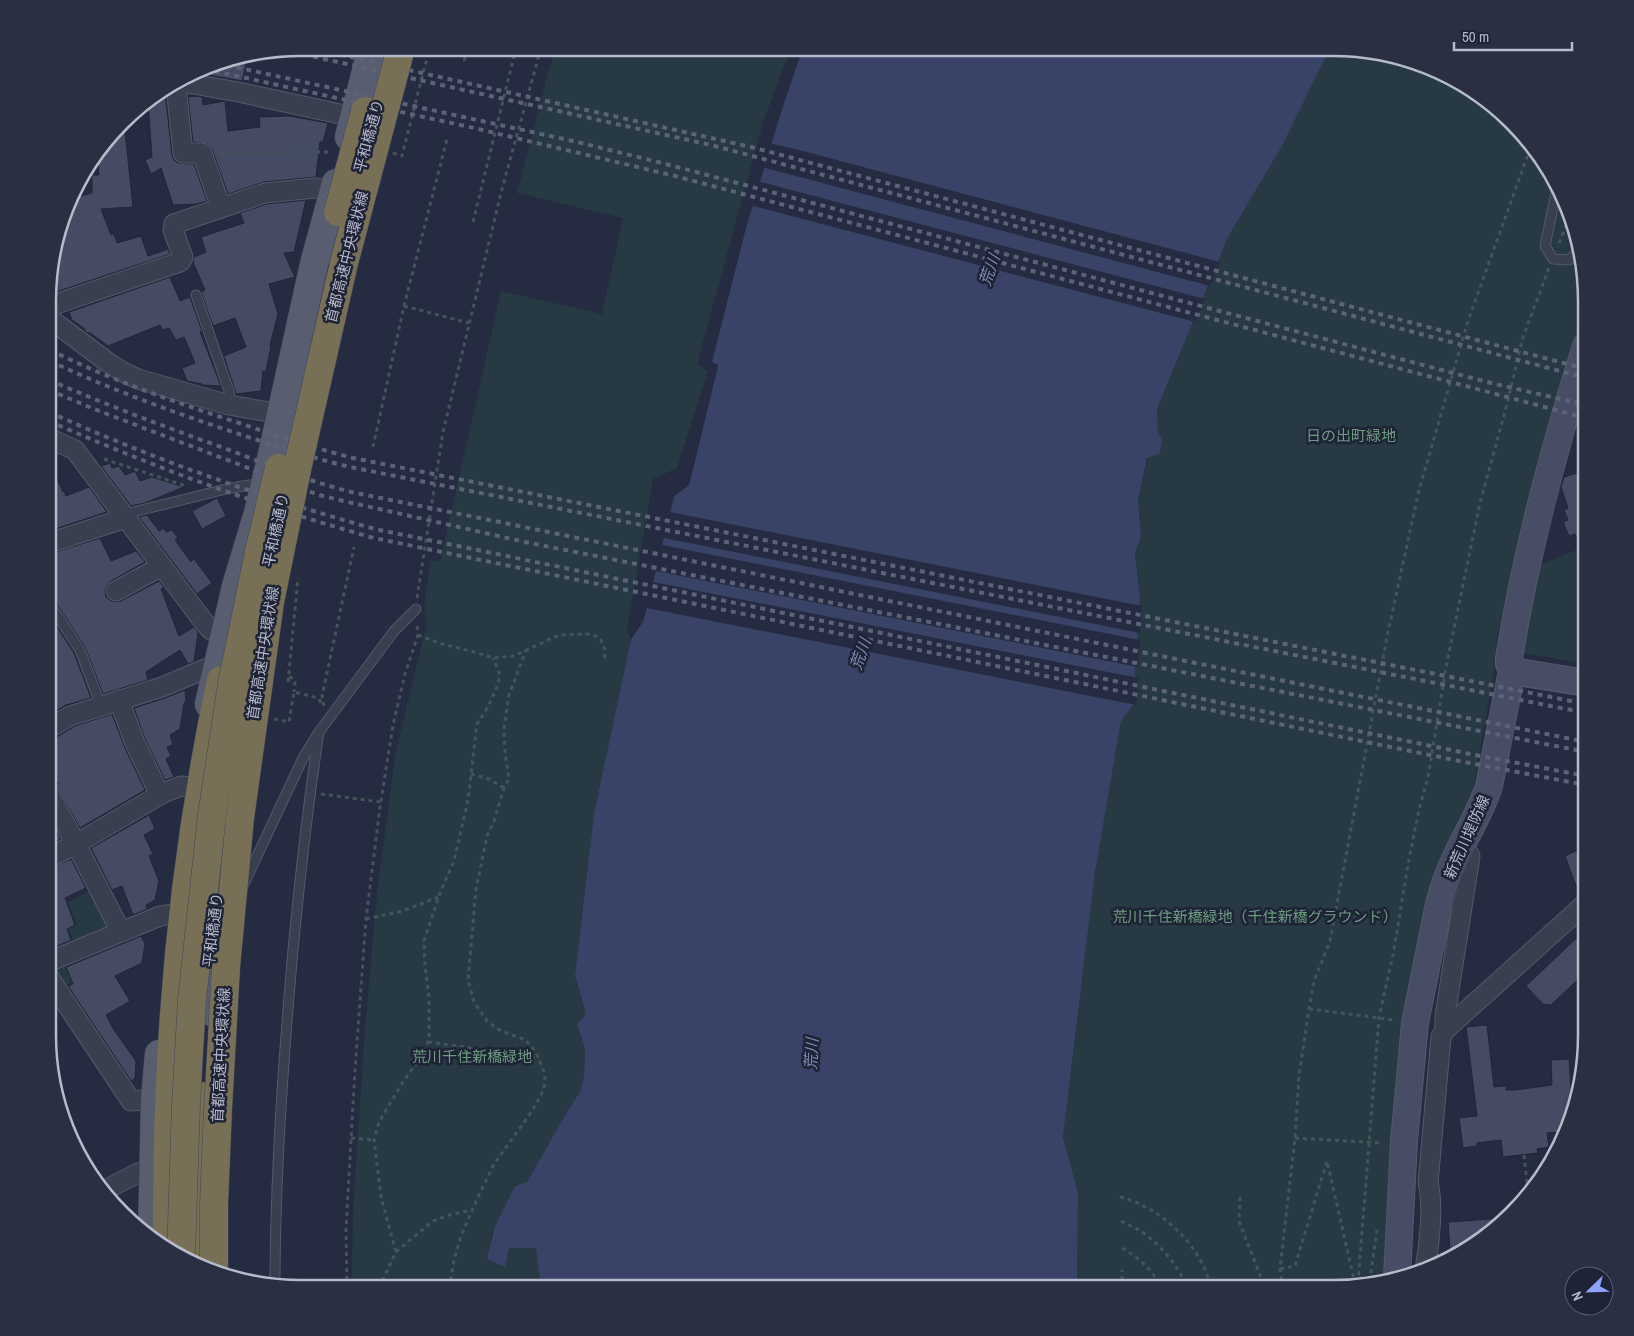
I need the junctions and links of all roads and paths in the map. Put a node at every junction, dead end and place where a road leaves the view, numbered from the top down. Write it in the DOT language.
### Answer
graph roads {
  1 [pos="375,56"];
  2 [pos="375,56"];
  3 [pos="376,56"];
  4 [pos="399,56"];
  5 [pos="466,56"];
  6 [pos="514,56"];
  7 [pos="539,56"];
  8 [pos="464,61"];
  9 [pos="189,83"];
  10 [pos="176,90"];
  11 [pos="354,117"];
  12 [pos="447,139"];
  13 [pos="330,152"];
  14 [pos="202,153"];
  15 [pos="1528,153"];
  16 [pos="334,190"];
  17 [pos="1554,196"];
  18 [pos="221,208"];
  19 [pos="473,222"];
  20 [pos="1566,226"];
  21 [pos="1574,256"];
  22 [pos="1553,259"];
  23 [pos="196,295"];
  24 [pos="56,304"];
  25 [pos="404,306"];
  26 [pos="470,323"];
  27 [pos="56,324"];
  28 [pos="1578,372"];
  29 [pos="229,404"];
  30 [pos="280,414"];
  31 [pos="56,441"];
  32 [pos="373,447"];
  33 [pos="75,450"];
  34 [pos="264,486"];
  35 [pos="204,493"];
  36 [pos="126,518"];
  37 [pos="56,541"];
  38 [pos="354,547"];
  39 [pos="259,552"];
  40 [pos="162,566"];
  41 [pos="299,570"];
  42 [pos="116,591"];
  43 [pos="270,602"];
  44 [pos="416,609"];
  45 [pos="56,616"];
  46 [pos="224,634"];
  47 [pos="418,635"];
  48 [pos="526,650"];
  49 [pos="493,658"];
  50 [pos="604,661"];
  51 [pos="1512,671"];
  52 [pos="215,672"];
  53 [pos="289,677"];
  54 [pos="288,682"];
  55 [pos="1578,682"];
  56 [pos="294,692"];
  57 [pos="318,698"];
  58 [pos="119,700"];
  59 [pos="101,706"];
  60 [pos="324,706"];
  61 [pos="286,722"];
  62 [pos="56,724"];
  63 [pos="319,732"];
  64 [pos="471,774"];
  65 [pos="193,787"];
  66 [pos="504,788"];
  67 [pos="310,793"];
  68 [pos="160,795"];
  69 [pos="381,802"];
  70 [pos="56,807"];
  71 [pos="76,844"];
  72 [pos="1462,847"];
  73 [pos="56,854"];
  74 [pos="438,898"];
  75 [pos="1578,910"];
  76 [pos="172,914"];
  77 [pos="366,919"];
  78 [pos="120,932"];
  79 [pos="212,939"];
  80 [pos="56,959"];
  81 [pos="56,988"];
  82 [pos="1309,1009"];
  83 [pos="1379,1017"];
  84 [pos="1415,1022"];
  85 [pos="1446,1030"];
  86 [pos="428,1042"];
  87 [pos="539,1059"];
  88 [pos="155,1099"];
  89 [pos="351,1138"];
  90 [pos="1295,1138"];
  91 [pos="374,1140"];
  92 [pos="1369,1142"];
  93 [pos="1386,1143"];
  94 [pos="1524,1155"];
  95 [pos="154,1174"];
  96 [pos="1527,1184"];
  97 [pos="110,1187"];
  98 [pos="1120,1197"];
  99 [pos="1240,1197"];
  100 [pos="472,1210"];
  101 [pos="1121,1222"];
  102 [pos="1378,1222"];
  103 [pos="152,1229"];
  104 [pos="167,1240"];
  105 [pos="180,1248"];
  106 [pos="1122,1248"];
  107 [pos="396,1252"];
  108 [pos="190,1253"];
  109 [pos="196,1256"];
  110 [pos="1432,1259"];
  111 [pos="214,1264"];
  112 [pos="221,1267"];
  113 [pos="1280,1269"];
  114 [pos="1122,1270"];
  115 [pos="1397,1271"];
  116 [pos="1370,1277"];
  117 [pos="275,1278"];
  118 [pos="1358,1278"];
  119 [pos="1365,1278"];
  120 [pos="1355,1279"];
  121 [pos="347,1280"];
  122 [pos="383,1280"];
  123 [pos="450,1280"];
  124 [pos="1122,1280"];
  125 [pos="1157,1280"];
  126 [pos="1182,1280"];
  127 [pos="1208,1280"];
  128 [pos="1262,1280"];
  129 [pos="1282,1280"];
  1 -- 11 [label="main road, 平和橋通り"];
  2 -- 39 [label="highway, 首都高速中央環状線, bridge"];
  3 -- 79 [label="main road, 平和橋通り"];
  4 -- 43 [label="highway, 首都高速中央環状線, bridge"];
  5 -- 8 [label="path"];
  6 -- 19 [label="path"];
  7 -- 26 [label="path"];
  9 -- 11 [label="street"];
  10 -- 14 [label="street"];
  11 -- 16 [label="main road, 平和橋通り"];
  12 -- 25 [label="path"];
  13 -- 14 [label="path"];
  14 -- 18 [label="street"];
  15 -- 82 [label="path"];
  16 -- 18 [label="street"];
  16 -- 30 [label="main road, 平和橋通り"];
  17 -- 22 [label="lane"];
  18 -- 24 [label="street"];
  20 -- 22 [label="path"];
  21 -- 22 [label="lane"];
  22 -- 83 [label="path"];
  23 -- 29 [label="lane"];
  25 -- 26 [label="path"];
  25 -- 32 [label="path"];
  26 -- 44 [label="path"];
  27 -- 29 [label="street"];
  28 -- 51 [label="main road, 新荒川堤防線"];
  29 -- 30 [label="street"];
  30 -- 34 [label="main road, 平和橋通り"];
  31 -- 33 [label="street"];
  33 -- 35 [label="path"];
  33 -- 36 [label="street"];
  34 -- 35 [label="lane"];
  34 -- 46 [label="main road, 平和橋通り"];
  35 -- 36 [label="lane"];
  36 -- 37 [label="street"];
  36 -- 40 [label="street"];
  38 -- 60 [label="path"];
  39 -- 104 [label="highway, bridge"];
  39 -- 105 [label="highway, 首都高速中央環状線, bridge"];
  40 -- 42 [label="street"];
  40 -- 46 [label="street"];
  41 -- 53 [label="path"];
  43 -- 109 [label="highway, bridge"];
  43 -- 111 [label="highway, 首都高速中央環状線, bridge"];
  44 -- 47 [label="path"];
  44 -- 63 [label="lane"];
  45 -- 59 [label="lane"];
  46 -- 52 [label="main road, 平和橋通り"];
  47 -- 49 [label="path"];
  47 -- 69 [label="path"];
  48 -- 49 [label="path"];
  48 -- 50 [label="path"];
  48 -- 66 [label="path"];
  49 -- 64 [label="path"];
  51 -- 55 [label="main road"];
  51 -- 72 [label="main road, 新荒川堤防線"];
  52 -- 58 [label="street"];
  52 -- 65 [label="main road, 平和橋通り"];
  53 -- 54 [label="path"];
  53 -- 56 [label="path"];
  56 -- 57 [label="path"];
  56 -- 61 [label="path"];
  58 -- 59 [label="street"];
  58 -- 68 [label="street"];
  59 -- 62 [label="street"];
  63 -- 67 [label="lane"];
  63 -- 79 [label="lane"];
  64 -- 66 [label="path"];
  64 -- 74 [label="path"];
  65 -- 68 [label="street"];
  65 -- 76 [label="main road, 平和橋通り"];
  66 -- 87 [label="path"];
  67 -- 69 [label="path"];
  67 -- 117 [label="lane"];
  68 -- 71 [label="street"];
  69 -- 77 [label="path"];
  70 -- 71 [label="street"];
  71 -- 73 [label="street"];
  71 -- 78 [label="street"];
  72 -- 84 [label="main road, 新荒川堤防線"];
  72 -- 85 [label="street"];
  74 -- 77 [label="path"];
  74 -- 86 [label="path"];
  75 -- 85 [label="street"];
  76 -- 78 [label="street"];
  76 -- 88 [label="main road, 平和橋通り"];
  77 -- 89 [label="path"];
  78 -- 80 [label="street"];
  79 -- 108 [label="main road, 平和橋通り"];
  79 -- 112 [label="main road"];
  81 -- 88 [label="street"];
  82 -- 83 [label="path"];
  82 -- 90 [label="path"];
  83 -- 84 [label="path"];
  83 -- 92 [label="path"];
  84 -- 115 [label="main road, 新荒川堤防線"];
  85 -- 110 [label="street"];
  86 -- 87 [label="path"];
  86 -- 91 [label="path"];
  87 -- 100 [label="path"];
  88 -- 95 [label="main road, 平和橋通り"];
  89 -- 91 [label="path"];
  89 -- 121 [label="path"];
  90 -- 92 [label="path"];
  90 -- 113 [label="path"];
  91 -- 107 [label="path"];
  92 -- 93 [label="path"];
  92 -- 118 [label="path"];
  94 -- 96 [label="path"];
  95 -- 97 [label="street"];
  95 -- 103 [label="main road, 平和橋通り"];
  98 -- 127 [label="path"];
  99 -- 128 [label="path"];
  100 -- 107 [label="path"];
  100 -- 123 [label="path"];
  101 -- 126 [label="path"];
  102 -- 116 [label="path"];
  106 -- 125 [label="path"];
  107 -- 122 [label="path"];
  113 -- 120 [label="path"];
  113 -- 129 [label="path"];
  114 -- 124 [label="path"];
  118 -- 119 [label="path"];
}
